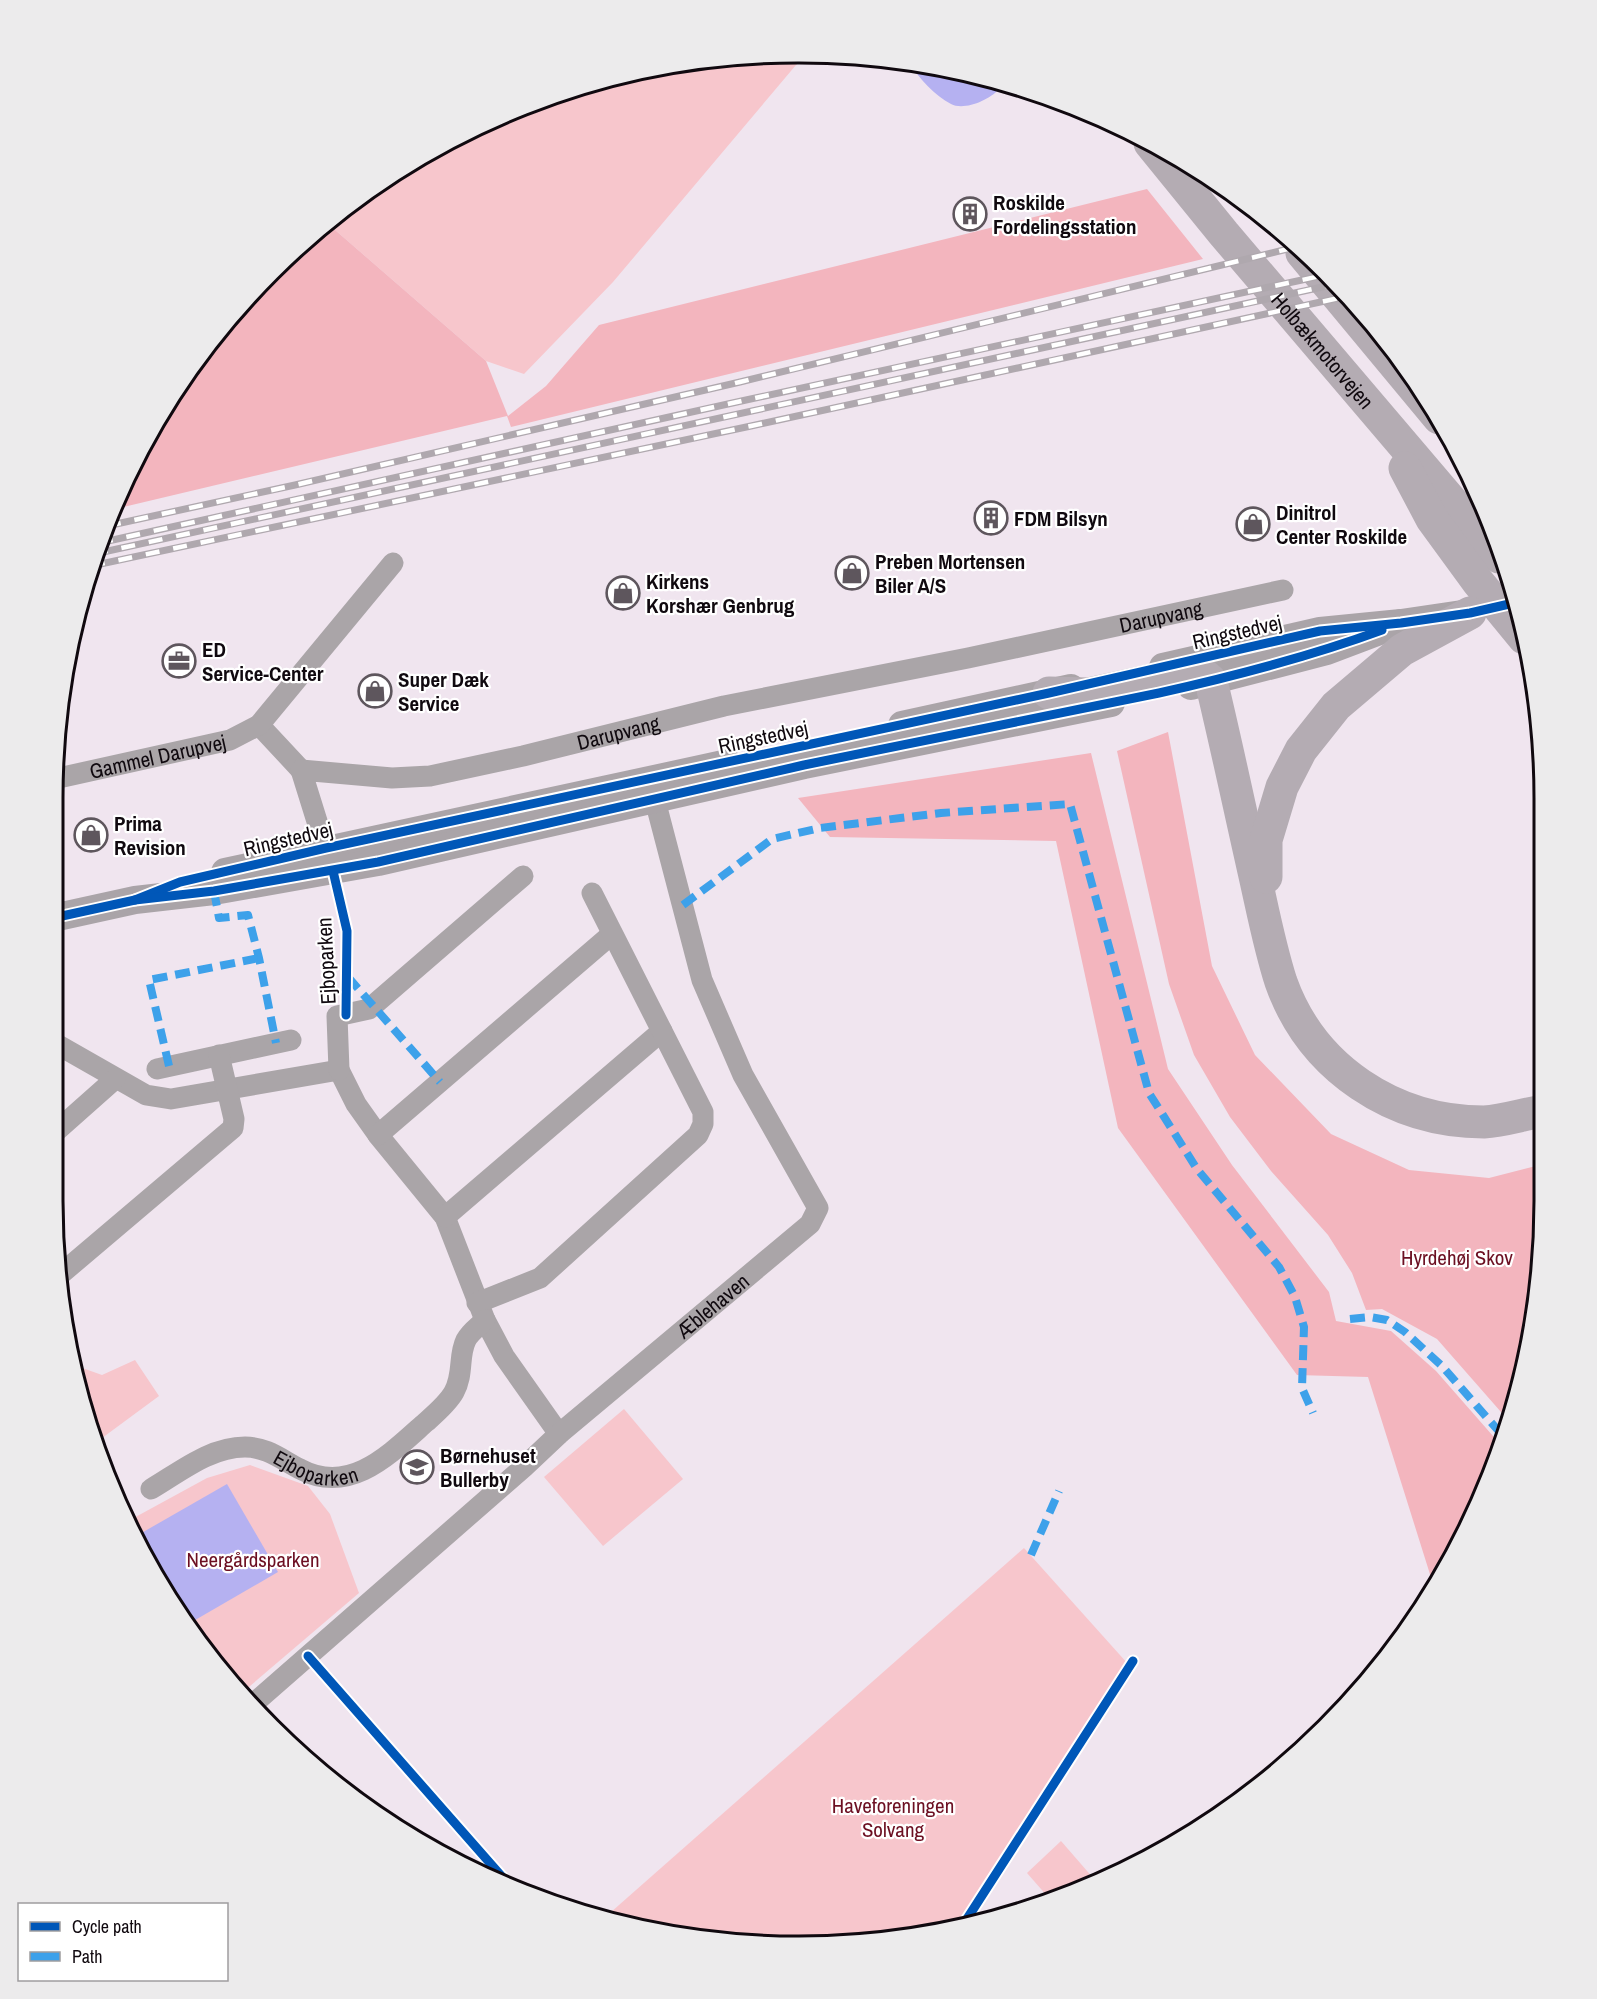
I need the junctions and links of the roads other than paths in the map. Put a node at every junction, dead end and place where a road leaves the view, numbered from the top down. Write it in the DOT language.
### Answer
graph roads {
  1 [pos="1165,161"];
  2 [pos="1381,420"];
  3 [pos="1489,545"];
  4 [pos="393,563"];
  5 [pos="1283,590"];
  6 [pos="1474,597"];
  7 [pos="1401,623"];
  8 [pos="1514,627"];
  9 [pos="1211,681"];
  10 [pos="1049,693"];
  11 [pos="260,725"];
  12 [pos="300,770"];
  13 [pos="64,777"];
  14 [pos="652,790"];
  15 [pos="329,860"];
  16 [pos="523,876"];
  17 [pos="592,893"];
  18 [pos="63,916"];
  19 [pos="1265,921"];
  20 [pos="612,934"];
  21 [pos="662,1031"];
  22 [pos="291,1040"];
  23 [pos="63,1048"];
  24 [pos="219,1055"];
  25 [pos="157,1068"];
  26 [pos="339,1070"];
  27 [pos="115,1079"];
  28 [pos="227,1090"];
  29 [pos="1534,1113"];
  30 [pos="63,1125"];
  31 [pos="378,1135"];
  32 [pos="445,1217"];
  33 [pos="67,1269"];
  34 [pos="481,1311"];
  35 [pos="559,1434"];
  36 [pos="151,1489"];
  37 [pos="258,1699"];
  1 -- 2 [label="highway, Holbækmotorvejen"];
  2 -- 3 [label="highway, Holbækmotorvejen"];
  2 -- 6 [label="highway"];
  4 -- 11 [label="street, Gammel Darupvej"];
  5 -- 12 [label="street, Darupvang"];
  6 -- 7 [label="street, Ringstedvej"];
  6 -- 8 [label="highway"];
  6 -- 19 [label="highway"];
  7 -- 9 [label="street, Ringstedvej"];
  7 -- 10 [label="street, Ringstedvej"];
  9 -- 10 [label="highway"];
  9 -- 14 [label="street, Ringstedvej"];
  9 -- 19 [label="highway"];
  10 -- 14 [label="street, Ringstedvej"];
  11 -- 12 [label="street"];
  11 -- 13 [label="street, Gammel Darupvej"];
  12 -- 15 [label="street"];
  14 -- 15 [label="street, Ringstedvej"];
  14 -- 35 [label="street, Æblehaven"];
  15 -- 18 [label="street, Ringstedvej"];
  16 -- 26 [label="street, Ejboparken"];
  17 -- 20 [label="street, Ejboparken"];
  19 -- 29 [label="highway"];
  20 -- 21 [label="street, Ejboparken"];
  20 -- 31 [label="street"];
  21 -- 32 [label="street"];
  21 -- 34 [label="street, Ejboparken"];
  22 -- 24 [label="street"];
  23 -- 27 [label="street"];
  24 -- 25 [label="street"];
  24 -- 28 [label="street"];
  26 -- 28 [label="street"];
  26 -- 31 [label="street, Ejboparken"];
  27 -- 28 [label="street"];
  27 -- 30 [label="street"];
  28 -- 33 [label="street"];
  31 -- 32 [label="street, Ejboparken"];
  32 -- 34 [label="street, Ejboparken"];
  34 -- 35 [label="street, Ejboparken"];
  34 -- 36 [label="street, Ejboparken"];
  35 -- 37 [label="street, Æblehaven"];
}
